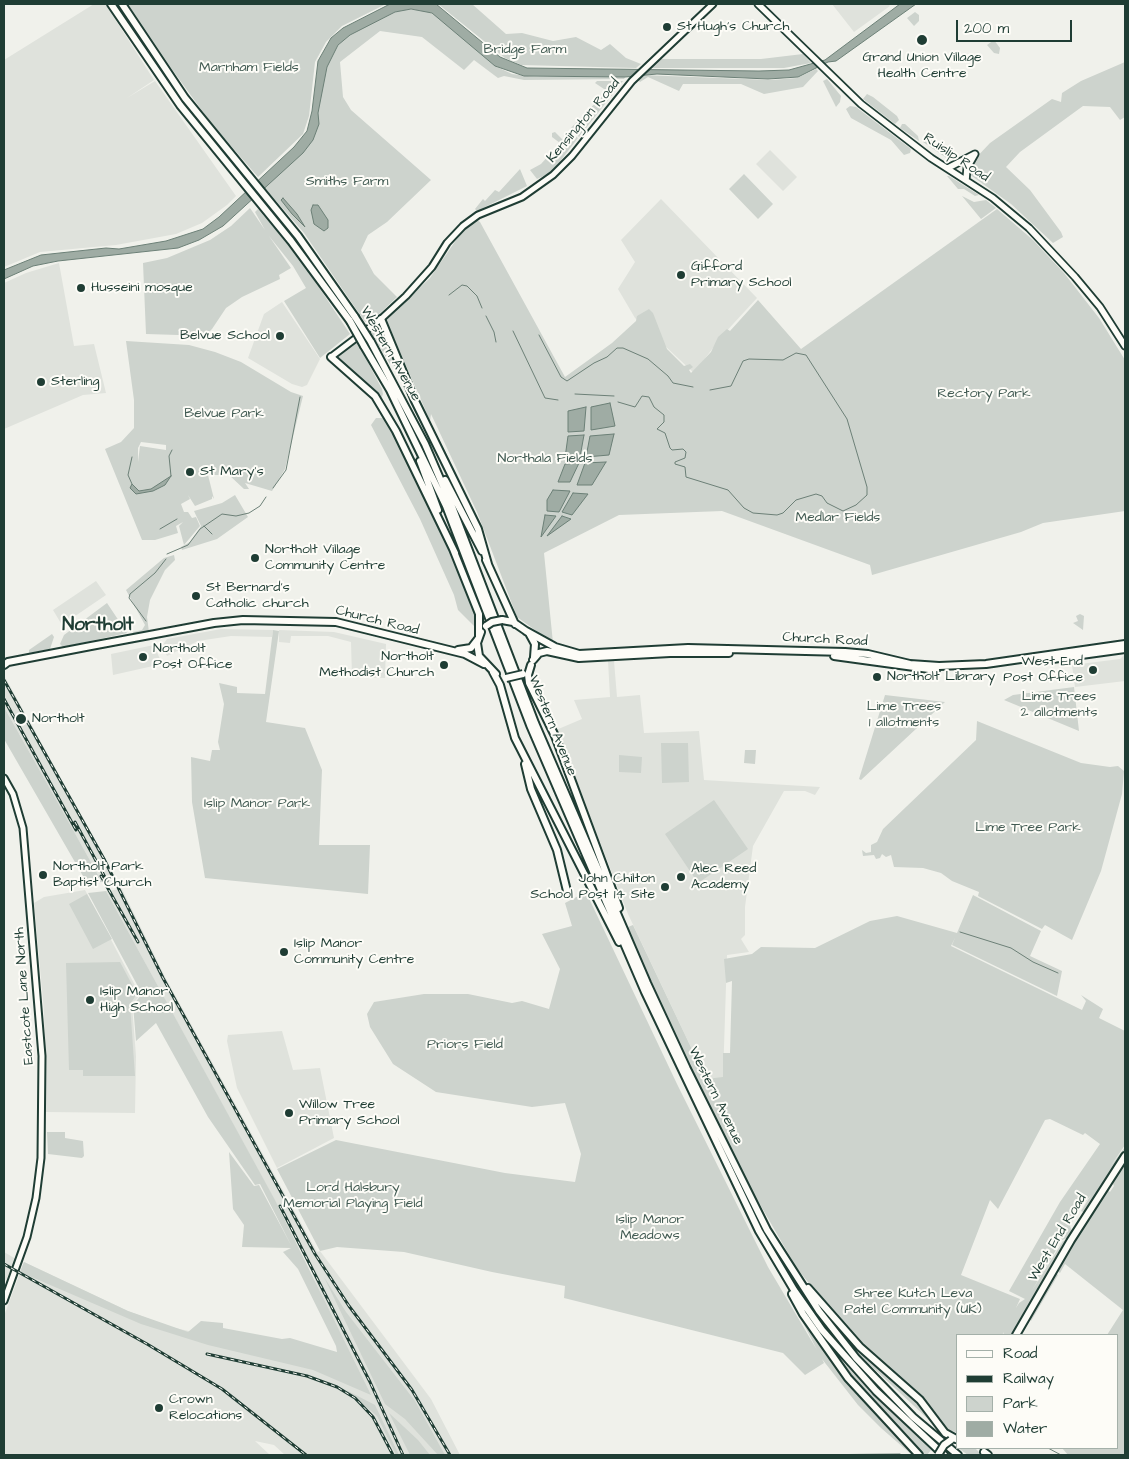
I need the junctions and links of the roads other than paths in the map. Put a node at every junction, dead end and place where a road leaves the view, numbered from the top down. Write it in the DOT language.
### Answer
graph roads {
  1 [pos="111,4"];
  2 [pos="122,4"];
  3 [pos="713,4"];
  4 [pos="758,4"];
  5 [pos="948,168"];
  6 [pos="966,180"];
  7 [pos="352,319"];
  8 [pos="381,319"];
  9 [pos="1125,346"];
  10 [pos="331,357"];
  11 [pos="404,420"];
  12 [pos="425,444"];
  13 [pos="455,553"];
  14 [pos="488,564"];
  15 [pos="515,624"];
  16 [pos="526,631"];
  17 [pos="478,637"];
  18 [pos="1125,644"];
  19 [pos="444,649"];
  20 [pos="1125,649"];
  21 [pos="5,663"];
  22 [pos="532,663"];
  23 [pos="485,664"];
  24 [pos="493,672"];
  25 [pos="523,756"];
  26 [pos="4,778"];
  27 [pos="568,891"];
  28 [pos="647,983"];
  29 [pos="645,992"];
  30 [pos="1125,1156"];
  31 [pos="777,1247"];
  32 [pos="772,1255"];
  33 [pos="4,1301"];
  34 [pos="1017,1334"];
  35 [pos="955,1440"];
  36 [pos="919,1455"];
  37 [pos="938,1455"];
  38 [pos="944,1455"];
  39 [pos="958,1455"];
  1 -- 7 [label="main road, Western Avenue"];
  2 -- 7 [label="main road, Western Avenue"];
  3 -- 8 [label="street, Kensington Road"];
  4 -- 5 [label="main road, Ruislip Road"];
  5 -- 6 [label="main road, Ruislip Road"];
  5 -- 6 [label="main road"];
  6 -- 9 [label="main road, Ruislip Road"];
  7 -- 11 [label="main road, Western Avenue, bridge"];
  7 -- 12 [label="main road, Western Avenue, bridge"];
  8 -- 10 [label="street, Kensington Road"];
  8 -- 14 [label="main road"];
  10 -- 13 [label="main road"];
  11 -- 13 [label="main road"];
  11 -- 29 [label="main road, Western Avenue"];
  12 -- 14 [label="main road"];
  12 -- 28 [label="main road, Western Avenue"];
  13 -- 17 [label="main road"];
  14 -- 15 [label="main road"];
  15 -- 16 [label="main road"];
  15 -- 17 [label="main road, bridge"];
  16 -- 18 [label="main road, Church Road"];
  16 -- 22 [label="main road"];
  17 -- 19 [label="main road"];
  17 -- 23 [label="main road"];
  19 -- 21 [label="main road, Church Road"];
  19 -- 23 [label="main road, Church Road"];
  20 -- 22 [label="main road, Church Road"];
  22 -- 24 [label="main road, bridge"];
  22 -- 28 [label="main road"];
  23 -- 24 [label="main road"];
  24 -- 25 [label="main road"];
  25 -- 27 [label="main road"];
  25 -- 29 [label="main road"];
  26 -- 33 [label="street, Eastcote Lane North"];
  28 -- 31 [label="main road, Western Avenue"];
  29 -- 32 [label="main road, Western Avenue"];
  30 -- 34 [label="main road, West End Road"];
  31 -- 35 [label="main road"];
  31 -- 39 [label="main road, Western Avenue"];
  32 -- 36 [label="main road"];
  32 -- 38 [label="main road, Western Avenue"];
  35 -- 37 [label="main road, bridge"];
}
